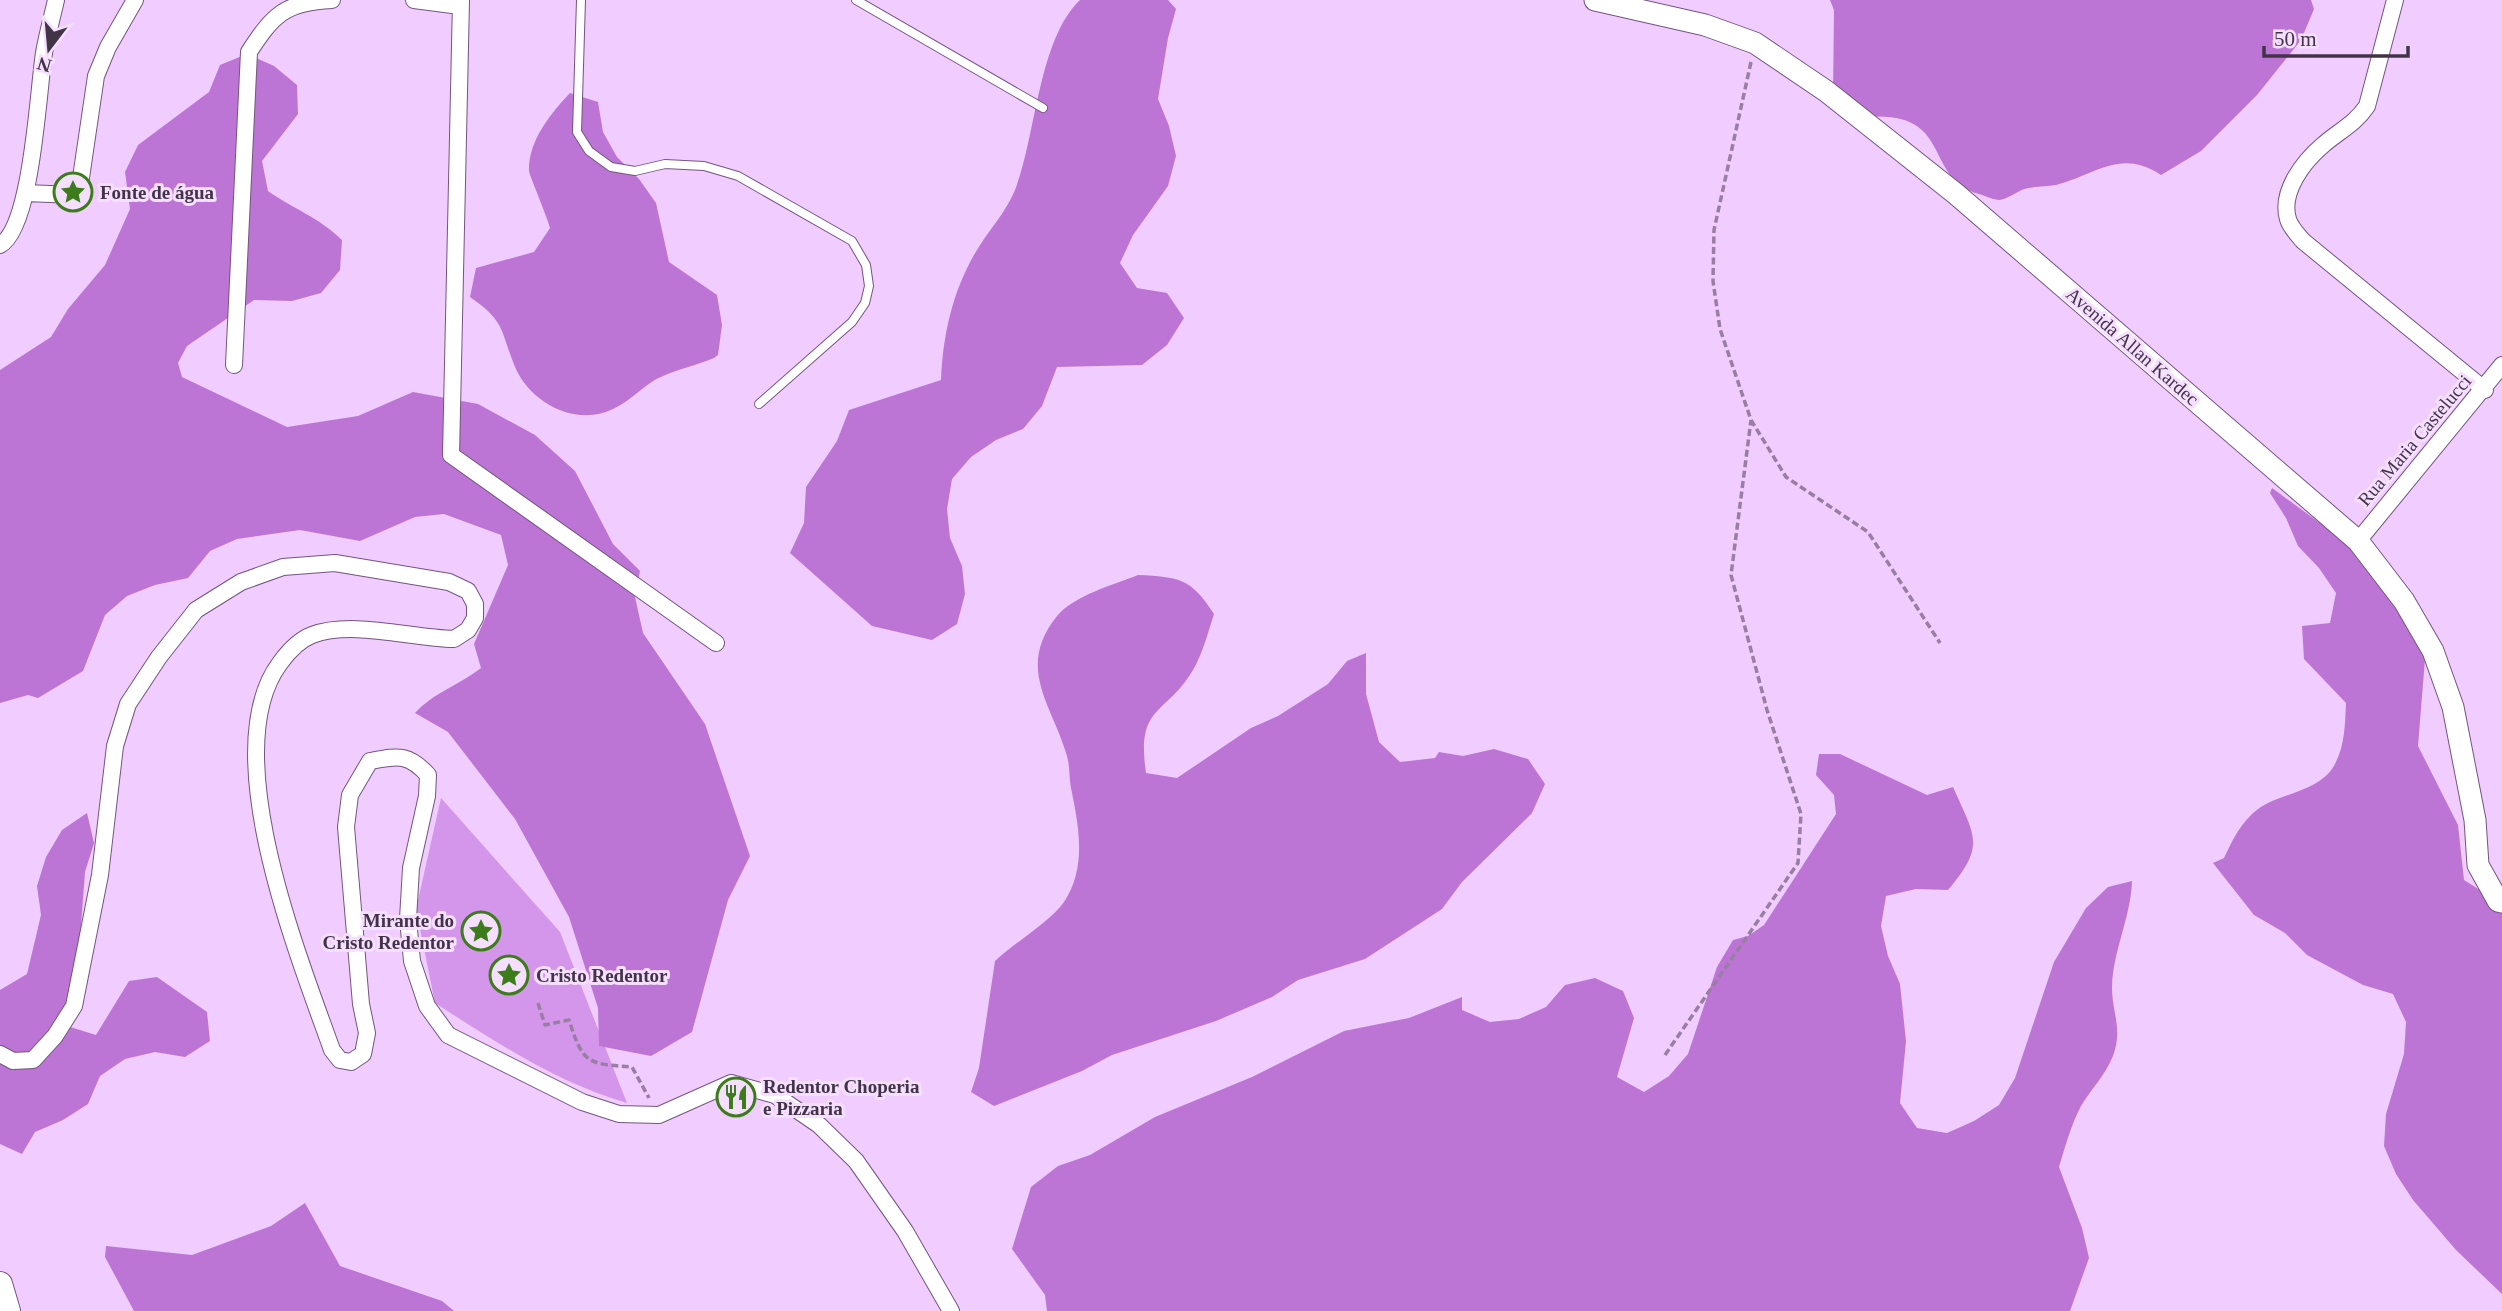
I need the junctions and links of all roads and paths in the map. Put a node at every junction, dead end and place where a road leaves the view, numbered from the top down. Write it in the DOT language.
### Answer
graph roads {
  1 [pos="56,0"];
  2 [pos="135,0"];
  3 [pos="332,0"];
  4 [pos="414,0"];
  5 [pos="581,0"];
  6 [pos="856,0"];
  7 [pos="1595,0"];
  8 [pos="2395,0"];
  9 [pos="461,3"];
  10 [pos="1755,43"];
  11 [pos="1043,108"];
  12 [pos="26,193"];
  13 [pos="0,245"];
  14 [pos="234,365"];
  15 [pos="2502,365"];
  16 [pos="2484,390"];
  17 [pos="759,404"];
  18 [pos="1751,420"];
  19 [pos="2357,541"];
  20 [pos="716,643"];
  21 [pos="1940,643"];
  22 [pos="2501,903"];
  23 [pos="538,1003"];
  24 [pos="0,1054"];
  25 [pos="1665,1055"];
  26 [pos="659,1115"];
  27 [pos="0,1284"];
  28 [pos="8,1311"];
  29 [pos="951,1311"];
  1 -- 12 [label="street"];
  2 -- 12 [label="street"];
  3 -- 14 [label="street"];
  4 -- 9 [label="street"];
  5 -- 17 [label="lane"];
  6 -- 11 [label="lane"];
  7 -- 10 [label="street, Avenida Allan Kardec"];
  8 -- 16 [label="street"];
  9 -- 20 [label="street"];
  10 -- 18 [label="path"];
  10 -- 19 [label="street, Avenida Allan Kardec"];
  12 -- 13 [label="street"];
  15 -- 16 [label="street, Rua Maria Castelucci"];
  16 -- 19 [label="street, Rua Maria Castelucci"];
  18 -- 21 [label="path"];
  18 -- 25 [label="path"];
  19 -- 22 [label="street, Avenida Allan Kardec"];
  23 -- 26 [label="path"];
  24 -- 26 [label="street"];
  26 -- 29 [label="street"];
  27 -- 28 [label="main road"];
}
